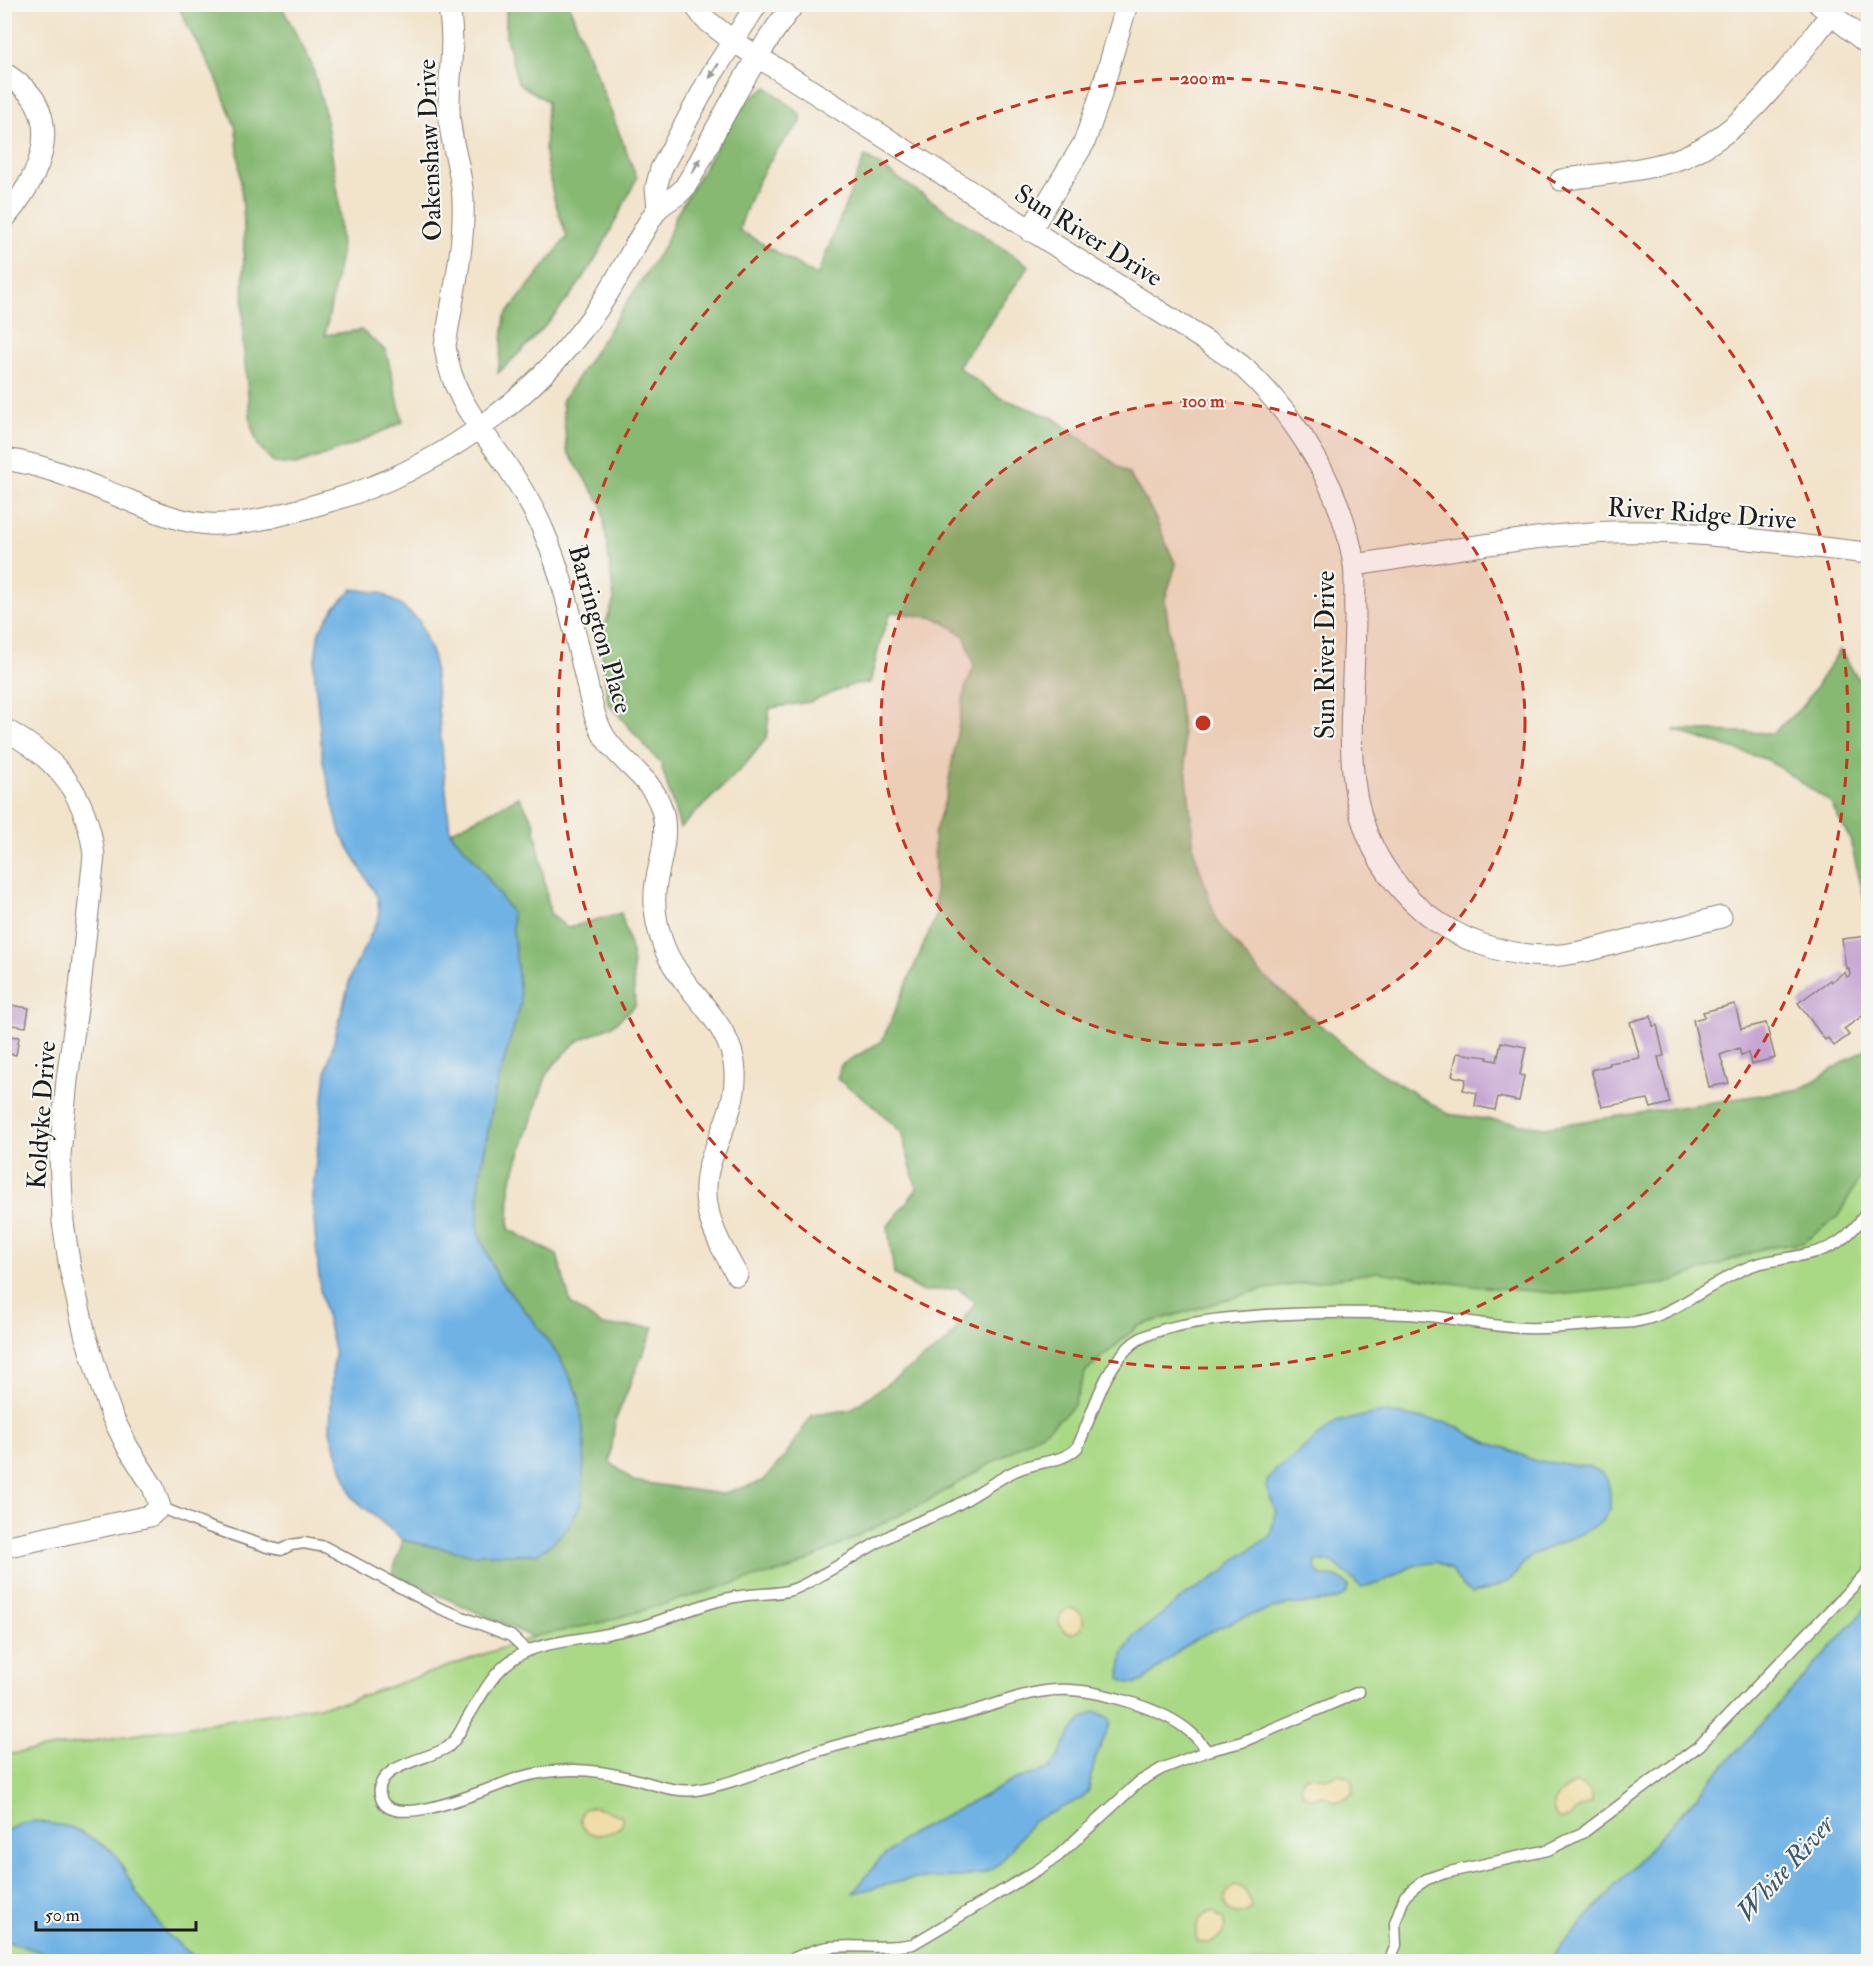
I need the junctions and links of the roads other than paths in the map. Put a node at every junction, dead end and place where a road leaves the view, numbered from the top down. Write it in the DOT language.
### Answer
graph roads {
  1 [pos="448,4"];
  2 [pos="694,4"];
  3 [pos="758,4"];
  4 [pos="794,4"];
  5 [pos="1128,4"];
  6 [pos="1825,9"];
  7 [pos="1869,44"];
  8 [pos="745,48"];
  9 [pos="4,73"];
  10 [pos="1562,180"];
  11 [pos="658,208"];
  12 [pos="4,219"];
  13 [pos="1030,231"];
  14 [pos="479,428"];
  15 [pos="4,459"];
  16 [pos="1869,553"];
  17 [pos="1354,565"];
  18 [pos="4,729"];
  19 [pos="1721,917"];
  20 [pos="1869,1210"];
  21 [pos="736,1275"];
  22 [pos="160,1507"];
  23 [pos="4,1546"];
  24 [pos="1869,1571"];
  25 [pos="527,1651"];
  26 [pos="1359,1692"];
  27 [pos="1207,1751"];
  28 [pos="785,1962"];
  29 [pos="1389,1962"];
  1 -- 14 [label="street, Oakenshaw Drive"];
  2 -- 8 [label="street, Sun River Drive"];
  3 -- 8 [label="street"];
  4 -- 8 [label="street"];
  5 -- 13 [label="street"];
  6 -- 7 [label="street"];
  6 -- 10 [label="street"];
  11 -- 8 [label="street, one-way"];
  8 -- 11 [label="street, one-way"];
  8 -- 13 [label="street, Sun River Drive"];
  9 -- 12 [label="street"];
  11 -- 14 [label="street"];
  13 -- 17 [label="street, Sun River Drive"];
  14 -- 15 [label="street"];
  14 -- 21 [label="street, Barrington Place"];
  16 -- 17 [label="street, River Ridge Drive"];
  17 -- 19 [label="street, Sun River Drive"];
  18 -- 22 [label="street, Koldyke Drive"];
  20 -- 25 [label="lane"];
  22 -- 23 [label="street"];
  22 -- 25 [label="lane"];
  24 -- 29 [label="lane"];
  25 -- 27 [label="lane"];
  26 -- 27 [label="lane"];
  27 -- 28 [label="lane"];
}
